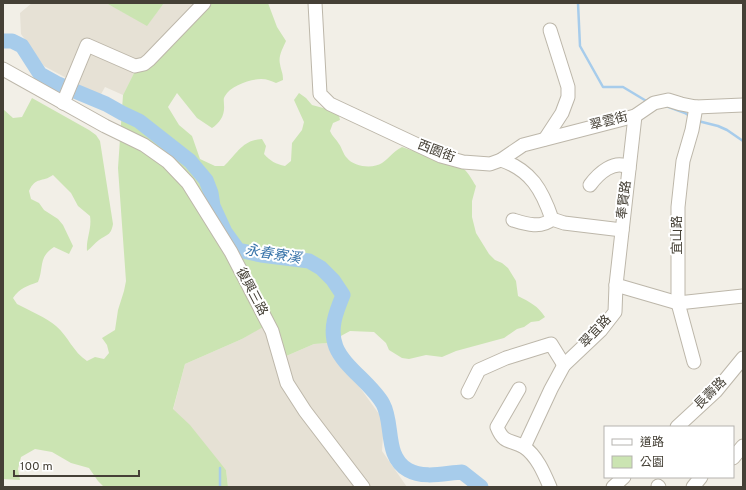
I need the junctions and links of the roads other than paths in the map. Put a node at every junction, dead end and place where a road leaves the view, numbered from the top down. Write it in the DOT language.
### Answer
graph roads {
  1 [pos="204,3"];
  2 [pos="315,3"];
  3 [pos="550,30"];
  4 [pos="3,68"];
  5 [pos="64,103"];
  6 [pos="743,105"];
  7 [pos="696,107"];
  8 [pos="635,116"];
  9 [pos="545,139"];
  10 [pos="501,160"];
  11 [pos="629,168"];
  12 [pos="590,185"];
  13 [pos="552,219"];
  14 [pos="513,220"];
  15 [pos="622,230"];
  16 [pos="616,285"];
  17 [pos="743,296"];
  18 [pos="678,304"];
  19 [pos="743,358"];
  20 [pos="694,362"];
  21 [pos="564,365"];
  22 [pos="518,389"];
  23 [pos="468,392"];
  24 [pos="678,426"];
  25 [pos="743,446"];
  26 [pos="524,447"];
  27 [pos="734,457"];
  28 [pos="623,478"];
  29 [pos="700,478"];
  30 [pos="363,487"];
  31 [pos="550,487"];
  32 [pos="613,487"];
  33 [pos="693,487"];
  1 -- 5 [label="street"];
  2 -- 10 [label="street, 西園街"];
  3 -- 9 [label="street"];
  4 -- 5 [label="street, 復興三路"];
  5 -- 30 [label="street, 復興三路"];
  6 -- 7 [label="street, 翠雲街"];
  7 -- 8 [label="street, 翠雲街"];
  7 -- 18 [label="street, 宜山路"];
  8 -- 9 [label="street, 翠雲街"];
  8 -- 11 [label="street, 奉賢路"];
  9 -- 10 [label="street, 翠雲街"];
  10 -- 13 [label="street"];
  11 -- 12 [label="street"];
  11 -- 15 [label="street, 奉賢路"];
  13 -- 14 [label="street"];
  13 -- 15 [label="street"];
  15 -- 16 [label="street, 奉賢路"];
  16 -- 18 [label="street"];
  16 -- 21 [label="street, 翠宜路"];
  17 -- 18 [label="street"];
  18 -- 20 [label="street, 宜山路"];
  19 -- 24 [label="street, 長壽路"];
  21 -- 23 [label="street"];
  21 -- 26 [label="street, 翠宜路"];
  22 -- 26 [label="street"];
  25 -- 27 [label="street"];
  26 -- 31 [label="street"];
  28 -- 32 [label="street"];
  29 -- 33 [label="street"];
}
